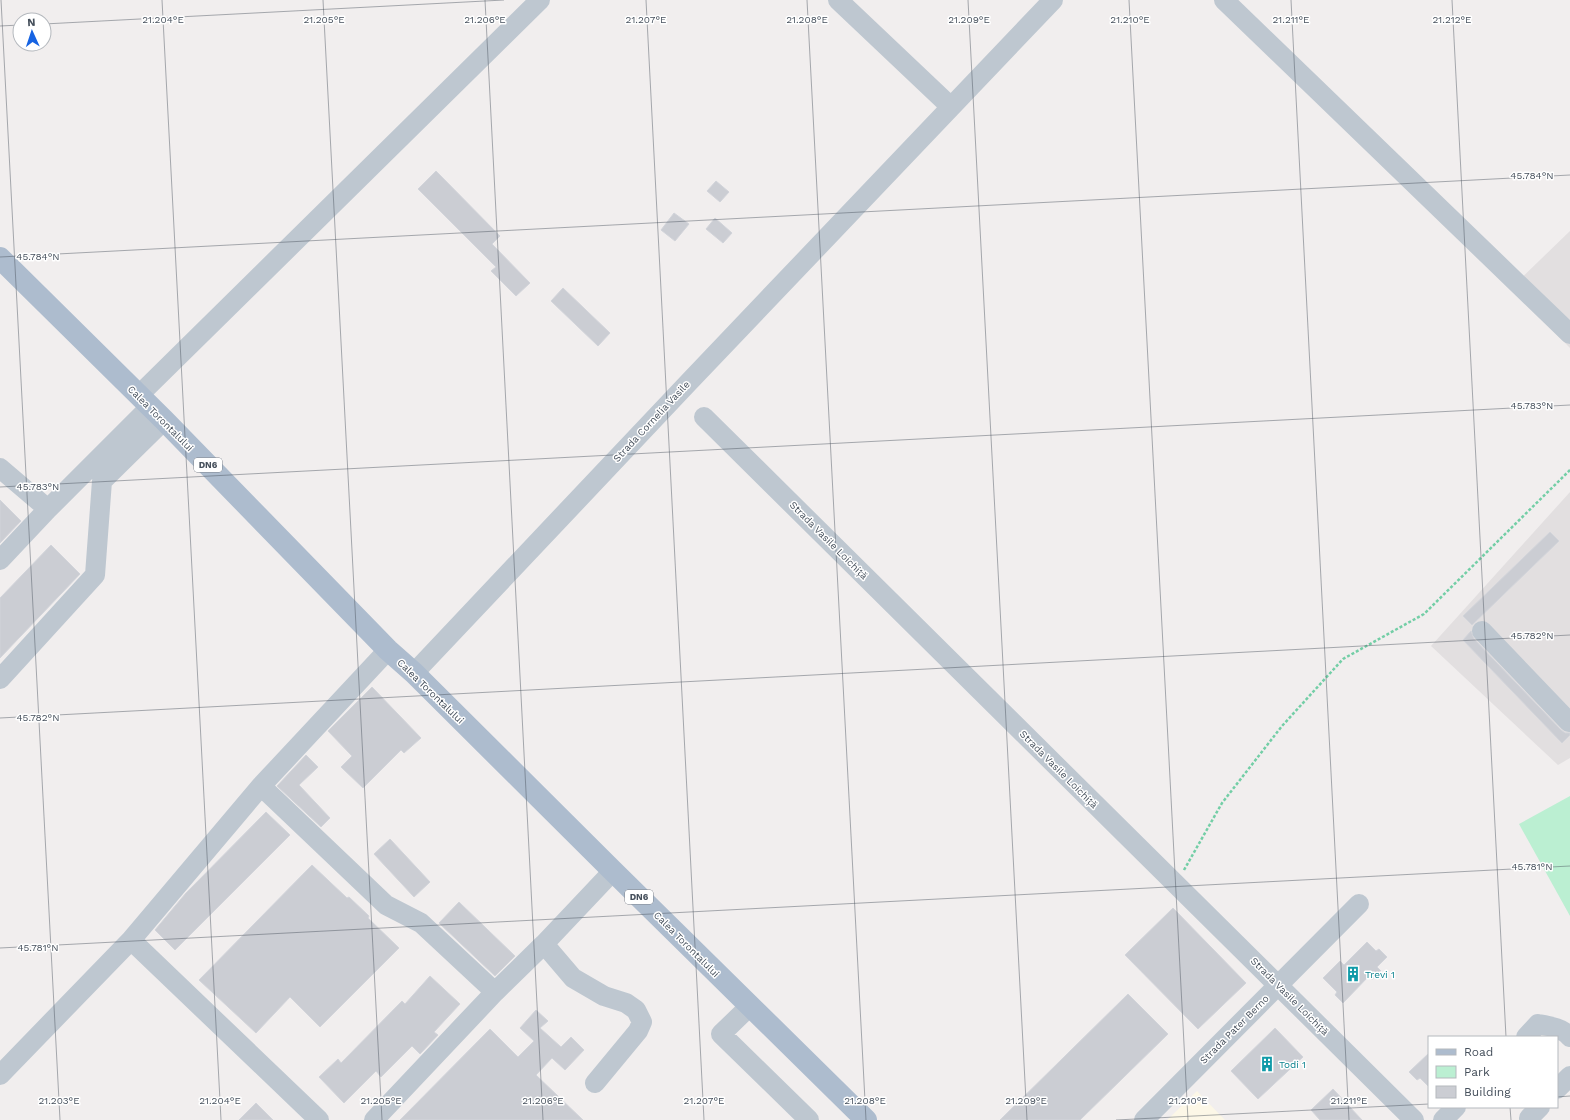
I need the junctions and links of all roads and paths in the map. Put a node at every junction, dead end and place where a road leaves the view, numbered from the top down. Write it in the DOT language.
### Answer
graph roads {
  1 [pos="540,0"];
  2 [pos="838,0"];
  3 [pos="1053,0"];
  4 [pos="1224,0"];
  5 [pos="951,107"];
  6 [pos="0,258"];
  7 [pos="1570,334"];
  8 [pos="151,407"];
  9 [pos="704,417"];
  10 [pos="0,468"];
  11 [pos="1570,470"];
  12 [pos="48,509"];
  13 [pos="0,560"];
  14 [pos="1482,631"];
  15 [pos="388,650"];
  16 [pos="414,673"];
  17 [pos="0,679"];
  18 [pos="1570,721"];
  19 [pos="262,786"];
  20 [pos="613,871"];
  21 [pos="1173,881"];
  22 [pos="1359,904"];
  23 [pos="131,940"];
  24 [pos="544,944"];
  25 [pos="1278,985"];
  26 [pos="495,992"];
  27 [pos="750,1006"];
  28 [pos="1532,1031"];
  29 [pos="1570,1037"];
  30 [pos="0,1075"];
  31 [pos="1570,1076"];
  32 [pos="595,1083"];
  33 [pos="1558,1088"];
  34 [pos="1455,1108"];
  35 [pos="319,1120"];
  36 [pos="374,1120"];
  37 [pos="809,1120"];
  38 [pos="866,1120"];
  39 [pos="1144,1120"];
  40 [pos="1414,1120"];
  41 [pos="1443,1120"];
  1 -- 8 [label="street"];
  2 -- 5 [label="street"];
  3 -- 5 [label="street, Strada Cornelia Vasile"];
  4 -- 7 [label="street"];
  5 -- 16 [label="street, Strada Cornelia Vasile"];
  6 -- 8 [label="main road, Calea Torontalului / DN6"];
  8 -- 12 [label="street"];
  8 -- 15 [label="main road, Calea Torontalului / DN6"];
  8 -- 17 [label="street"];
  9 -- 21 [label="street, Strada Vasile Loichiță"];
  10 -- 12 [label="street"];
  11 -- 21 [label="path"];
  12 -- 13 [label="street"];
  14 -- 18 [label="street"];
  15 -- 16 [label="main road, Calea Torontalului / DN6"];
  15 -- 19 [label="street"];
  16 -- 20 [label="main road, Calea Torontalului / DN6"];
  19 -- 23 [label="street"];
  19 -- 26 [label="street"];
  20 -- 24 [label="street"];
  20 -- 27 [label="main road, Calea Torontalului / DN6"];
  21 -- 25 [label="street, Strada Vasile Loichiță"];
  22 -- 25 [label="street, Strada Pater Berno"];
  23 -- 30 [label="street"];
  23 -- 35 [label="street"];
  24 -- 26 [label="street"];
  24 -- 32 [label="street"];
  25 -- 39 [label="street, Strada Pater Berno"];
  25 -- 40 [label="street, Strada Vasile Loichiță"];
  26 -- 36 [label="street"];
  27 -- 37 [label="street"];
  27 -- 38 [label="main road, Calea Torontalului / DN6"];
  28 -- 29 [label="street"];
  31 -- 33 [label="street"];
  34 -- 41 [label="street"];
}
